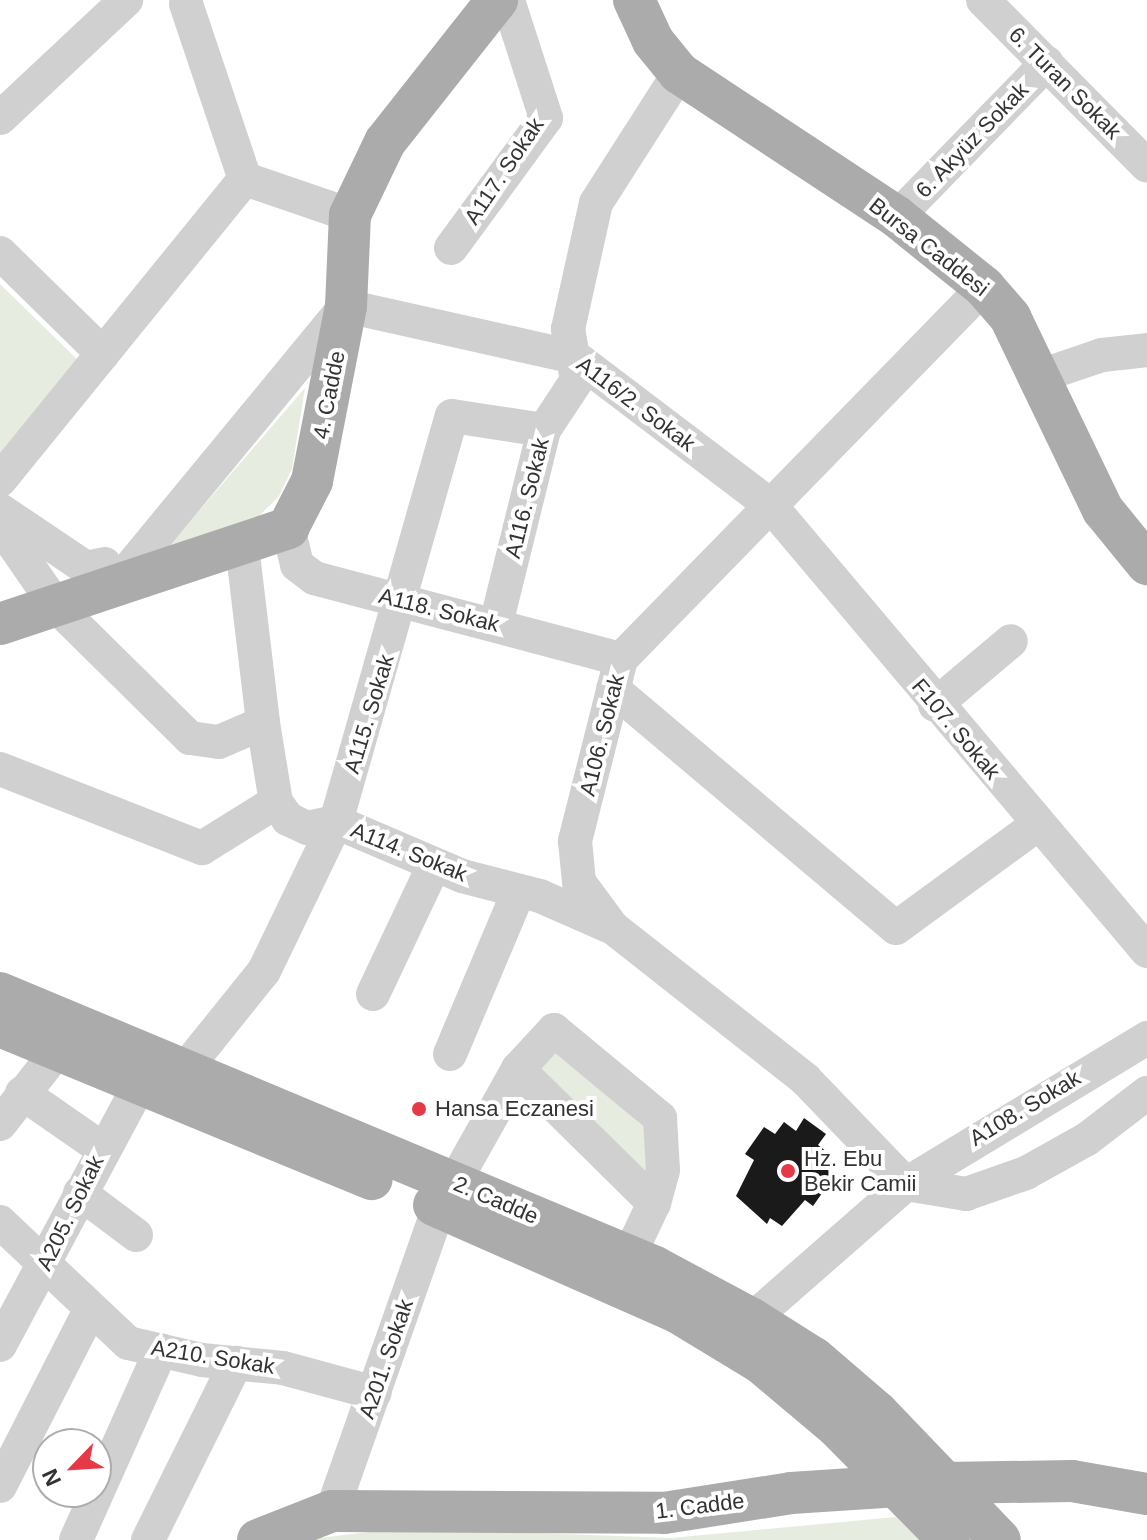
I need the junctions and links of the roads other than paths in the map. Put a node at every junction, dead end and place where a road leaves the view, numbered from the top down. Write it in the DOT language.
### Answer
graph roads {
  1 [pos="126,0"];
  2 [pos="497,0"];
  3 [pos="508,0"];
  4 [pos="634,0"];
  5 [pos="983,0"];
  6 [pos="183,1"];
  7 [pos="1047,63"];
  8 [pos="679,73"];
  9 [pos="0,118"];
  10 [pos="1147,166"];
  11 [pos="245,179"];
  12 [pos="350,215"];
  13 [pos="897,217"];
  14 [pos="451,248"];
  15 [pos="0,253"];
  16 [pos="984,287"];
  17 [pos="346,306"];
  18 [pos="1147,350"];
  19 [pos="103,354"];
  20 [pos="575,357"];
  21 [pos="1037,377"];
  22 [pos="544,430"];
  23 [pos="0,480"];
  24 [pos="770,505"];
  25 [pos="0,510"];
  26 [pos="0,525"];
  27 [pos="288,528"];
  28 [pos="242,546"];
  29 [pos="1147,564"];
  30 [pos="112,571"];
  31 [pos="403,600"];
  32 [pos="56,606"];
  33 [pos="0,624"];
  34 [pos="496,624"];
  35 [pos="1011,641"];
  36 [pos="617,674"];
  37 [pos="935,705"];
  38 [pos="263,723"];
  39 [pos="0,769"];
  40 [pos="276,802"];
  41 [pos="336,822"];
  42 [pos="1038,824"];
  43 [pos="434,865"];
  44 [pos="519,891"];
  45 [pos="612,927"];
  46 [pos="1147,951"];
  47 [pos="0,993"];
  48 [pos="373,994"];
  49 [pos="0,1026"];
  50 [pos="1147,1038"];
  51 [pos="58,1050"];
  52 [pos="450,1054"];
  53 [pos="186,1068"];
  54 [pos="518,1069"];
  55 [pos="141,1082"];
  56 [pos="22,1093"];
  57 [pos="1147,1093"];
  58 [pos="0,1124"];
  59 [pos="101,1148"];
  60 [pos="906,1184"];
  61 [pos="80,1193"];
  62 [pos="447,1195"];
  63 [pos="654,1203"];
  64 [pos="0,1222"];
  65 [pos="136,1235"];
  66 [pos="629,1256"];
  67 [pos="46,1266"];
  68 [pos="89,1312"];
  69 [pos="752,1319"];
  70 [pos="0,1345"];
  71 [pos="161,1350"];
  72 [pos="236,1363"];
  73 [pos="375,1393"];
  74 [pos="837,1427"];
  75 [pos="1037,1482"];
  76 [pos="945,1483"];
  77 [pos="0,1486"];
  78 [pos="895,1486"];
  79 [pos="791,1493"];
  80 [pos="1147,1494"];
  81 [pos="332,1511"];
  82 [pos="76,1540"];
  83 [pos="148,1540"];
  84 [pos="258,1540"];
  85 [pos="949,1540"];
  86 [pos="1000,1540"];
  87 [pos="1008,1540"];
  1 -- 9 [label="street"];
  2 -- 12 [label="main road, 4. Cadde"];
  3 -- 14 [label="street, A117. Sokak"];
  4 -- 8 [label="main road, Bursa Caddesi"];
  5 -- 7 [label="street, 6. Turan Sokak"];
  6 -- 11 [label="street"];
  7 -- 10 [label="street, 6. Turan Sokak"];
  7 -- 13 [label="street, 6. Akyüz Sokak"];
  8 -- 13 [label="main road, Bursa Caddesi"];
  8 -- 20 [label="street, A116. Sokak"];
  11 -- 12 [label="street"];
  11 -- 19 [label="street"];
  12 -- 17 [label="main road, 4. Cadde"];
  13 -- 16 [label="main road, Bursa Caddesi"];
  15 -- 19 [label="street"];
  16 -- 21 [label="main road, Bursa Caddesi"];
  16 -- 24 [label="street, A106. Sokak"];
  17 -- 20 [label="street, A116/2. Sokak"];
  17 -- 27 [label="main road, 4. Cadde"];
  17 -- 30 [label="street"];
  18 -- 21 [label="street"];
  19 -- 23 [label="street"];
  20 -- 22 [label="street, A116. Sokak"];
  20 -- 24 [label="street, A116/2. Sokak"];
  21 -- 29 [label="main road, Bursa Caddesi"];
  22 -- 31 [label="street, A115. Sokak"];
  22 -- 34 [label="street, A116. Sokak"];
  24 -- 36 [label="street, A106. Sokak"];
  24 -- 37 [label="street, F107. Sokak"];
  25 -- 30 [label="street"];
  26 -- 32 [label="street"];
  27 -- 28 [label="main road"];
  27 -- 31 [label="street, A118. Sokak"];
  28 -- 30 [label="main road"];
  28 -- 38 [label="street"];
  30 -- 32 [label="main road"];
  31 -- 34 [label="street, A118. Sokak"];
  31 -- 41 [label="street, A115. Sokak"];
  32 -- 33 [label="main road"];
  32 -- 38 [label="street"];
  34 -- 36 [label="street, A118. Sokak"];
  35 -- 37 [label="street"];
  36 -- 42 [label="street"];
  36 -- 45 [label="street, A106. Sokak"];
  37 -- 42 [label="street, F107. Sokak"];
  38 -- 40 [label="street"];
  39 -- 40 [label="street"];
  40 -- 41 [label="street, A114. Sokak"];
  41 -- 43 [label="street, A114. Sokak"];
  41 -- 53 [label="street, A115. Sokak"];
  42 -- 46 [label="street, F107. Sokak"];
  43 -- 44 [label="street, A114. Sokak"];
  43 -- 48 [label="street"];
  44 -- 45 [label="street, A114. Sokak"];
  44 -- 52 [label="street"];
  45 -- 60 [label="street, A106. Sokak"];
  47 -- 53 [label="main road, 2. Cadde"];
  49 -- 51 [label="main road, 2. Cadde"];
  50 -- 60 [label="street, A108. Sokak"];
  51 -- 55 [label="main road, 2. Cadde"];
  51 -- 56 [label="street"];
  53 -- 62 [label="main road, 2. Cadde"];
  54 -- 62 [label="street, A201. Sokak"];
  54 -- 63 [label="street"];
  54 -- 63 [label="street, A201. Sokak"];
  55 -- 59 [label="street, A205. Sokak"];
  55 -- 62 [label="main road, 2. Cadde"];
  56 -- 58 [label="street"];
  56 -- 59 [label="street"];
  57 -- 60 [label="street"];
  59 -- 61 [label="street, A205. Sokak"];
  60 -- 69 [label="street, A108. Sokak"];
  61 -- 65 [label="street"];
  61 -- 67 [label="street, A205. Sokak"];
  62 -- 66 [label="main road, 2. Cadde"];
  62 -- 73 [label="street, A201. Sokak"];
  62 -- 74 [label="main road, 2. Cadde"];
  63 -- 66 [label="street"];
  64 -- 67 [label="street, A210. Sokak"];
  66 -- 69 [label="main road, 2. Cadde"];
  67 -- 68 [label="street, A210. Sokak"];
  67 -- 70 [label="street, A205. Sokak"];
  68 -- 71 [label="street, A210. Sokak"];
  68 -- 77 [label="street"];
  69 -- 76 [label="main road, 2. Cadde"];
  71 -- 72 [label="street, A210. Sokak"];
  71 -- 82 [label="street"];
  72 -- 73 [label="street, A210. Sokak"];
  72 -- 83 [label="street"];
  73 -- 81 [label="street, A201. Sokak"];
  74 -- 78 [label="main road, 2. Cadde"];
  74 -- 79 [label="main road"];
  75 -- 76 [label="main road, 1. Cadde"];
  75 -- 80 [label="main road, 1. Cadde"];
  75 -- 87 [label="main road"];
  76 -- 78 [label="main road, 1. Cadde"];
  76 -- 86 [label="main road, 2. Cadde"];
  78 -- 79 [label="main road, 1. Cadde"];
  78 -- 85 [label="main road, 2. Cadde"];
  79 -- 81 [label="main road, 1. Cadde"];
  81 -- 84 [label="main road, 1. Cadde"];
}
